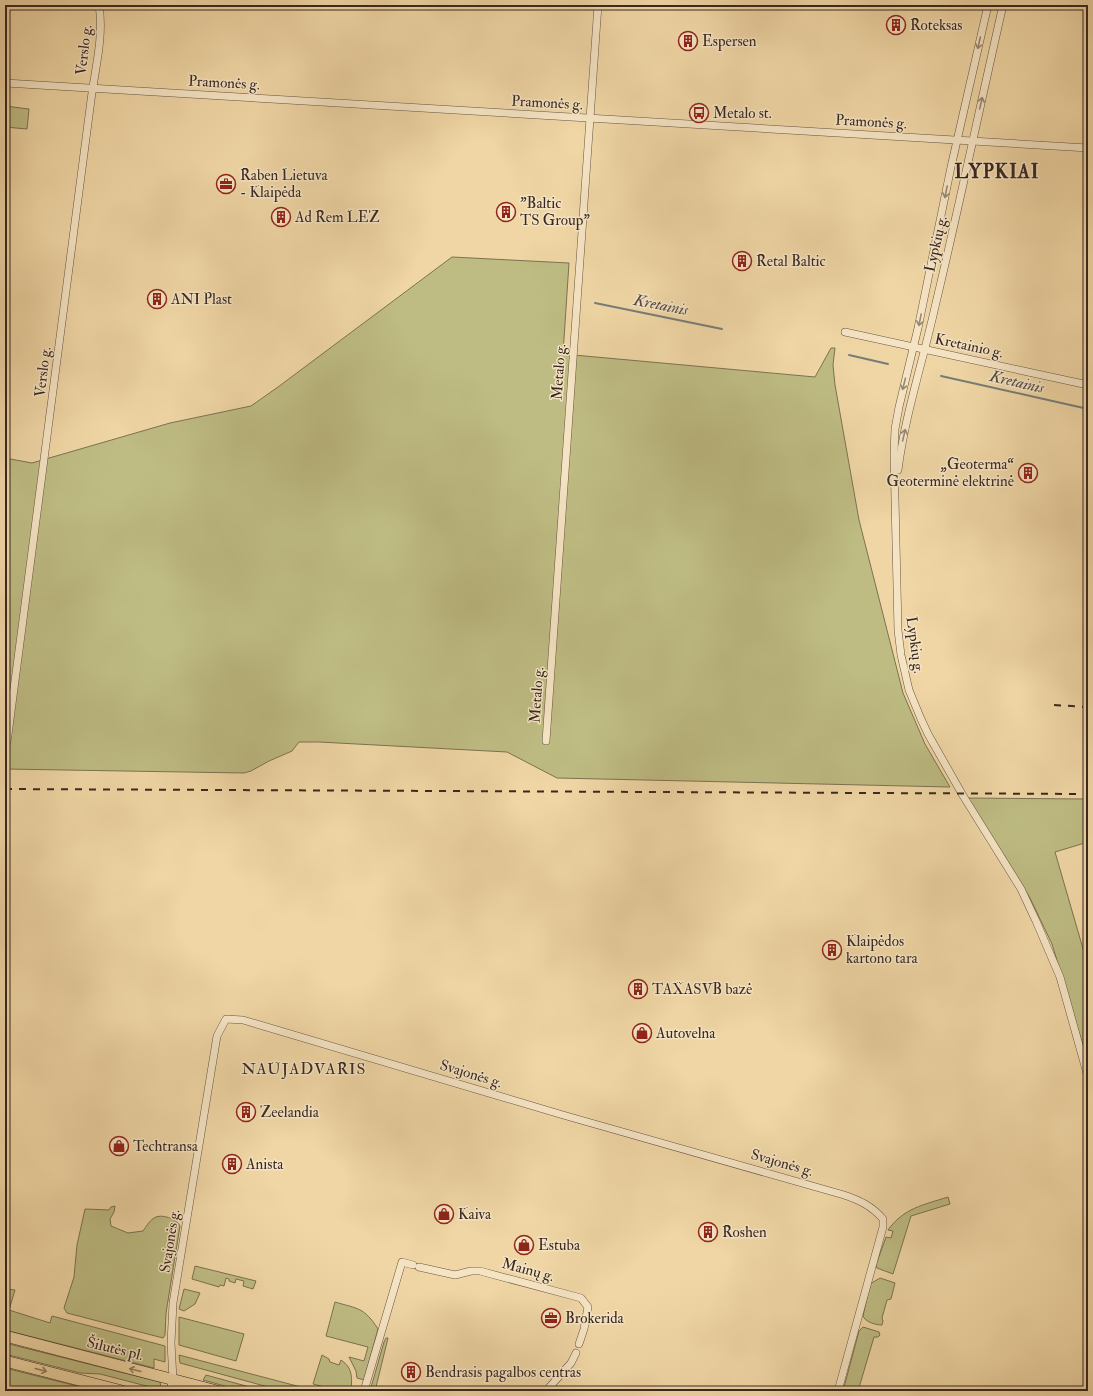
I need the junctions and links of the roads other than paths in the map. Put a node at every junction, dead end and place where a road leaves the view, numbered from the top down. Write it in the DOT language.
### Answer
graph roads {
  1 [pos="99,5"];
  2 [pos="598,5"];
  3 [pos="988,5"];
  4 [pos="1003,5"];
  5 [pos="5,83"];
  6 [pos="93,88"];
  7 [pos="590,118"];
  8 [pos="957,140"];
  9 [pos="972,141"];
  10 [pos="1088,148"];
  11 [pos="845,332"];
  12 [pos="914,347"];
  13 [pos="925,349"];
  14 [pos="1088,385"];
  15 [pos="895,488"];
  16 [pos="546,741"];
  17 [pos="8,742"];
  18 [pos="1088,1077"];
  19 [pos="5,1336"];
  20 [pos="579,1344"];
  21 [pos="576,1353"];
  22 [pos="5,1361"];
  23 [pos="173,1379"];
  24 [pos="122,1391"];
  25 [pos="172,1391"];
  26 [pos="217,1391"];
  27 [pos="364,1391"];
  28 [pos="546,1391"];
  29 [pos="838,1391"];
  1 -- 6 [label="street, Verslo g."];
  2 -- 7 [label="street, Metalo g."];
  3 -- 8 [label="street, Lypkių g., one-way"];
  9 -- 4 [label="street, Lypkių g., one-way"];
  5 -- 6 [label="street, Pramonės g."];
  6 -- 7 [label="street, Pramonės g."];
  6 -- 17 [label="street, Verslo g."];
  7 -- 8 [label="street, Pramonės g."];
  7 -- 16 [label="street, Metalo g."];
  8 -- 9 [label="street, Pramonės g."];
  8 -- 12 [label="street, Lypkių g., one-way"];
  9 -- 10 [label="street, Pramonės g."];
  9 -- 13 [label="street, Lypkių g."];
  11 -- 12 [label="street, Kretainio g."];
  12 -- 13 [label="street, Kretainio g."];
  12 -- 15 [label="street, Lypkių g., one-way"];
  13 -- 14 [label="street, Kretainio g."];
  15 -- 13 [label="street, Lypkių g., one-way"];
  15 -- 18 [label="street, Lypkių g."];
  23 -- 19 [label="main road, Šilutės pl., one-way"];
  20 -- 27 [label="street, Mainų g."];
  21 -- 28 [label="street"];
  22 -- 24 [label="main road, one-way"];
  23 -- 25 [label="street"];
  23 -- 26 [label="main road, Šilutės pl."];
  23 -- 29 [label="street, Svajonės g."];
}
